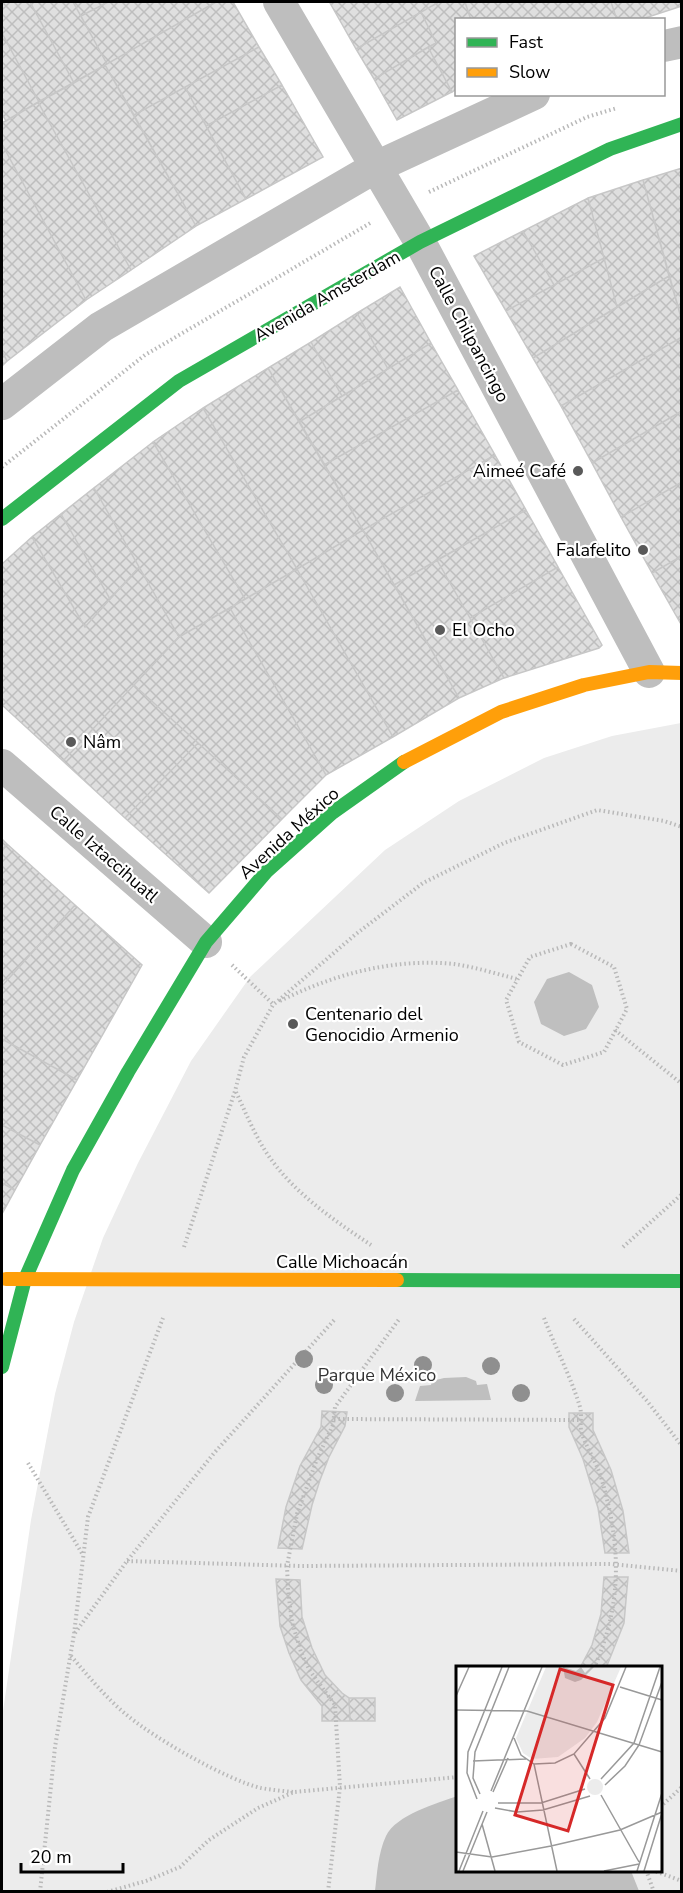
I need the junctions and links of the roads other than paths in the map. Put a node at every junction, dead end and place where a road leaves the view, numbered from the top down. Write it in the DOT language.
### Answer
graph roads {
  1 [pos="279,2"];
  2 [pos="681,42"];
  3 [pos="665,46"];
  4 [pos="530,96"];
  5 [pos="681,124"];
  6 [pos="376,167"];
  7 [pos="420,242"];
  8 [pos="2,404"];
  9 [pos="2,519"];
  10 [pos="649,672"];
  11 [pos="681,673"];
  12 [pos="2,765"];
  13 [pos="206,942"];
  14 [pos="2,1279"];
  15 [pos="25,1279"];
  16 [pos="681,1281"];
  17 [pos="2,1367"];
  1 -- 6 [label="street, Calle Chilpancingo"];
  2 -- 3 [label="street"];
  4 -- 6 [label="street"];
  5 -- 7 [label="street, Avenida Amsterdam"];
  6 -- 7 [label="street, Calle Chilpancingo"];
  6 -- 8 [label="street"];
  7 -- 9 [label="street, Avenida Amsterdam"];
  7 -- 10 [label="street, Calle Chilpancingo"];
  10 -- 11 [label="street, Avenida México"];
  10 -- 13 [label="street, Avenida México"];
  12 -- 13 [label="street, Calle Iztaccihuatl"];
  13 -- 15 [label="street, Avenida México"];
  14 -- 15 [label="street, Calle Michoacán"];
  15 -- 16 [label="street, Calle Michoacán"];
  15 -- 17 [label="street, Avenida México"];
}
